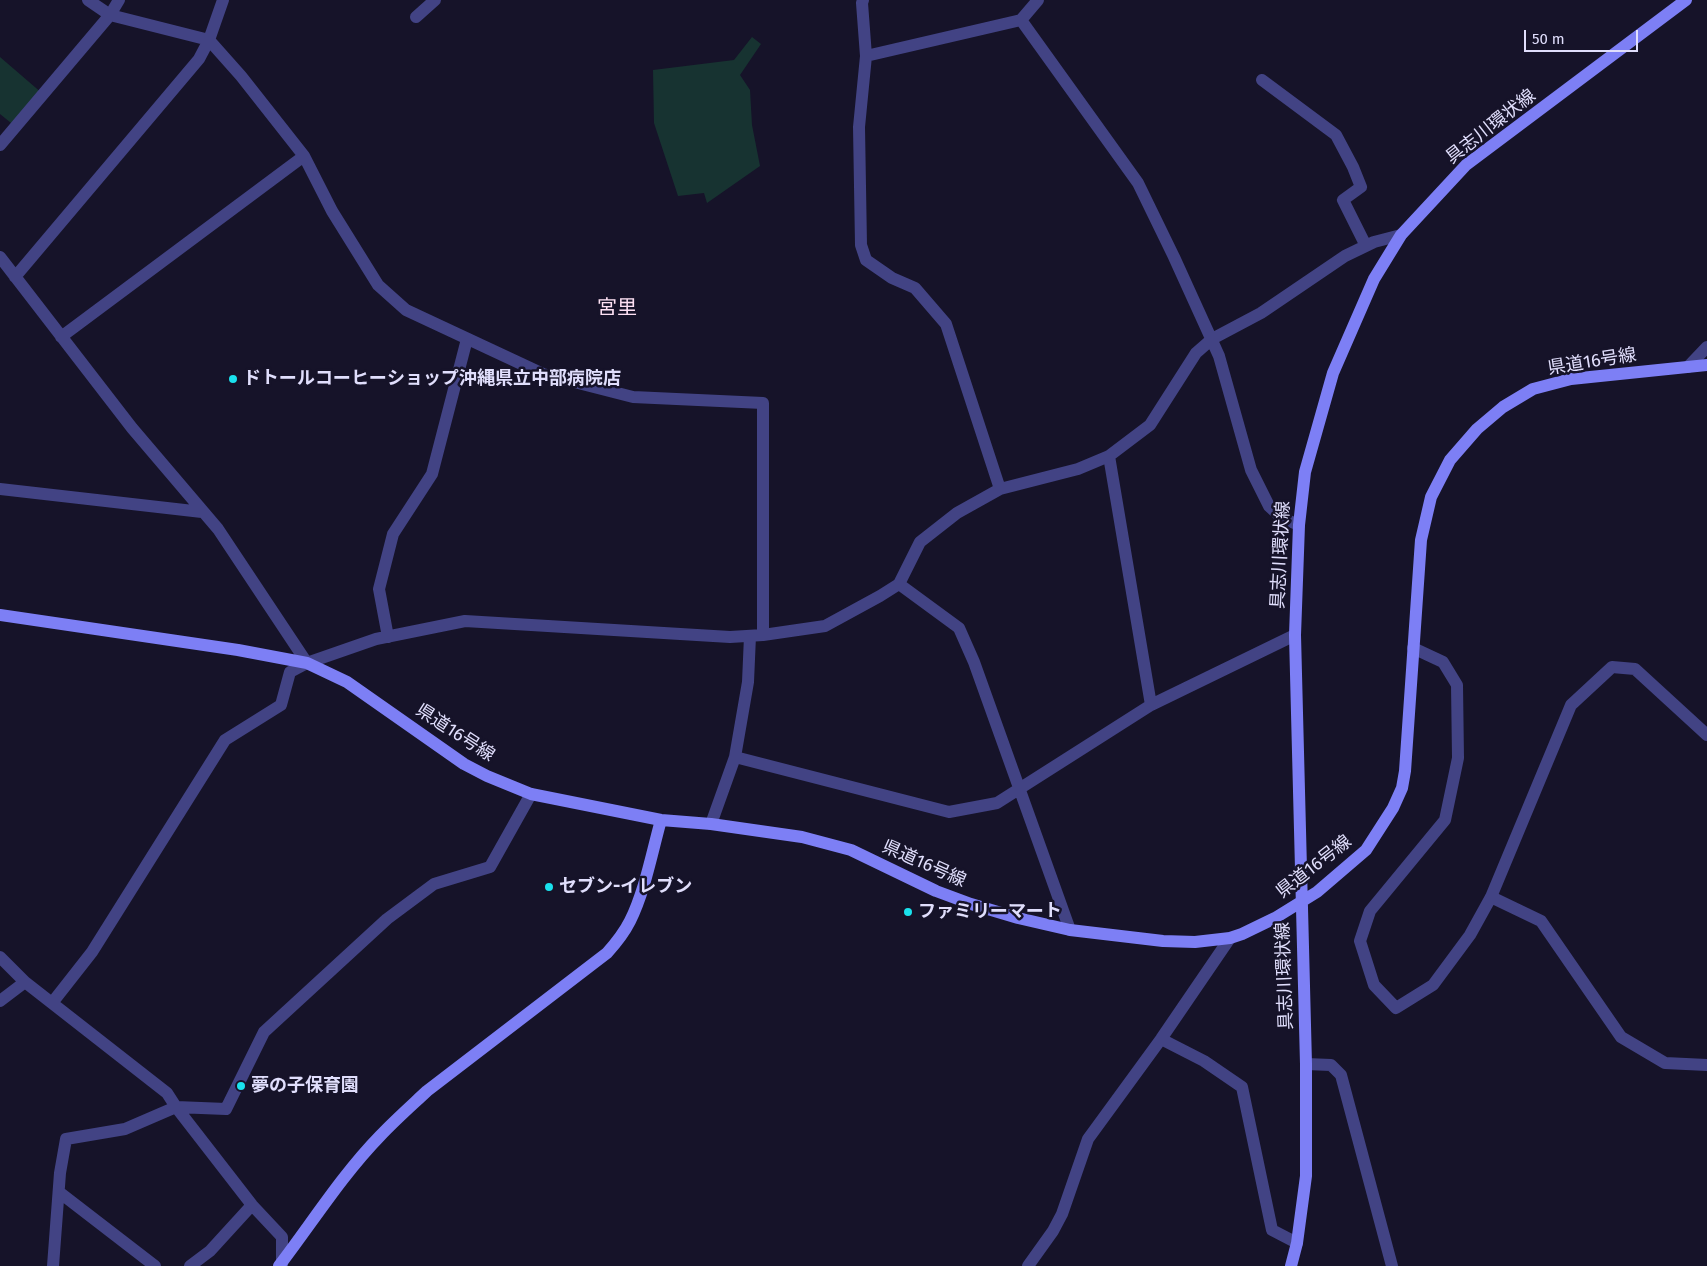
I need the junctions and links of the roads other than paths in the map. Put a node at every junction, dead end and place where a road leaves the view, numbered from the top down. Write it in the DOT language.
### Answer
graph roads {
  1 [pos="88,0"];
  2 [pos="119,0"];
  3 [pos="223,0"];
  4 [pos="435,0"];
  5 [pos="863,0"];
  6 [pos="1038,0"];
  7 [pos="1686,0"];
  8 [pos="110,15"];
  9 [pos="416,16"];
  10 [pos="1021,20"];
  11 [pos="209,40"];
  12 [pos="866,56"];
  13 [pos="1262,80"];
  14 [pos="0,145"];
  15 [pos="304,156"];
  16 [pos="1401,235"];
  17 [pos="1366,246"];
  18 [pos="0,257"];
  19 [pos="14,277"];
  20 [pos="61,338"];
  21 [pos="467,339"];
  22 [pos="1212,340"];
  23 [pos="1707,347"];
  24 [pos="1707,365"];
  25 [pos="1688,367"];
  26 [pos="1109,456"];
  27 [pos="0,489"];
  28 [pos="1000,489"];
  29 [pos="202,512"];
  30 [pos="1299,525"];
  31 [pos="899,584"];
  32 [pos="0,614"];
  33 [pos="757,635"];
  34 [pos="1295,635"];
  35 [pos="388,636"];
  36 [pos="1413,648"];
  37 [pos="307,663"];
  38 [pos="1151,705"];
  39 [pos="1707,735"];
  40 [pos="735,757"];
  41 [pos="1020,788"];
  42 [pos="531,794"];
  43 [pos="661,820"];
  44 [pos="711,824"];
  45 [pos="1491,897"];
  46 [pos="1300,902"];
  47 [pos="1070,930"];
  48 [pos="1230,938"];
  49 [pos="0,957"];
  50 [pos="25,982"];
  51 [pos="0,1001"];
  52 [pos="52,1003"];
  53 [pos="1160,1039"];
  54 [pos="1306,1064"];
  55 [pos="1707,1065"];
  56 [pos="176,1107"];
  57 [pos="59,1192"];
  58 [pos="252,1205"];
  59 [pos="1297,1243"];
  60 [pos="281,1265"];
  61 [pos="53,1266"];
  62 [pos="155,1266"];
  63 [pos="190,1266"];
  64 [pos="1028,1266"];
  65 [pos="1291,1266"];
  66 [pos="1392,1266"];
  1 -- 8 [label="street"];
  2 -- 8 [label="street"];
  3 -- 11 [label="street"];
  4 -- 9 [label="street"];
  5 -- 12 [label="street"];
  6 -- 10 [label="street"];
  7 -- 16 [label="main road, 具志川環状線"];
  8 -- 11 [label="street"];
  8 -- 14 [label="street"];
  10 -- 12 [label="street"];
  10 -- 22 [label="street"];
  11 -- 15 [label="street"];
  11 -- 19 [label="street"];
  12 -- 28 [label="street"];
  13 -- 17 [label="street"];
  15 -- 20 [label="street"];
  15 -- 21 [label="street"];
  16 -- 17 [label="street"];
  16 -- 30 [label="main road, 具志川環状線"];
  17 -- 22 [label="street"];
  18 -- 19 [label="street"];
  19 -- 20 [label="street"];
  20 -- 29 [label="street"];
  21 -- 33 [label="street"];
  21 -- 35 [label="street"];
  22 -- 26 [label="street"];
  22 -- 30 [label="street"];
  23 -- 25 [label="street"];
  24 -- 25 [label="main road, 県道16号線"];
  25 -- 36 [label="main road, 県道16号線"];
  26 -- 28 [label="street"];
  26 -- 38 [label="street"];
  27 -- 29 [label="street"];
  28 -- 31 [label="street"];
  29 -- 37 [label="street"];
  30 -- 34 [label="main road, 具志川環状線"];
  31 -- 33 [label="street"];
  31 -- 41 [label="street"];
  32 -- 37 [label="main road, 県道16号線"];
  33 -- 35 [label="street"];
  33 -- 40 [label="street"];
  34 -- 38 [label="street"];
  34 -- 46 [label="main road, 具志川環状線"];
  35 -- 37 [label="street"];
  36 -- 45 [label="street"];
  36 -- 46 [label="main road, 県道16号線"];
  37 -- 42 [label="main road, 県道16号線"];
  37 -- 52 [label="street"];
  38 -- 41 [label="street"];
  39 -- 45 [label="street"];
  40 -- 41 [label="street"];
  40 -- 44 [label="street"];
  41 -- 47 [label="street"];
  42 -- 43 [label="main road, 県道16号線"];
  42 -- 56 [label="street"];
  43 -- 44 [label="main road, 県道16号線"];
  43 -- 60 [label="main road"];
  44 -- 47 [label="main road, 県道16号線"];
  45 -- 55 [label="street"];
  46 -- 48 [label="main road, 県道16号線"];
  46 -- 54 [label="main road, 具志川環状線"];
  47 -- 48 [label="main road, 県道16号線"];
  48 -- 53 [label="street"];
  49 -- 50 [label="street"];
  50 -- 51 [label="street"];
  50 -- 52 [label="street"];
  52 -- 56 [label="street"];
  53 -- 59 [label="street"];
  53 -- 64 [label="street"];
  54 -- 59 [label="main road, 具志川環状線"];
  54 -- 66 [label="street"];
  56 -- 57 [label="street"];
  56 -- 58 [label="street"];
  57 -- 61 [label="street"];
  57 -- 62 [label="street"];
  58 -- 60 [label="street"];
  58 -- 63 [label="street"];
  59 -- 65 [label="main road, 具志川環状線"];
}
